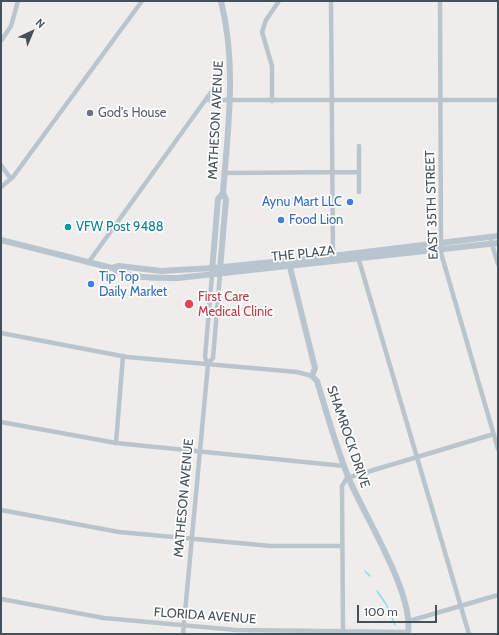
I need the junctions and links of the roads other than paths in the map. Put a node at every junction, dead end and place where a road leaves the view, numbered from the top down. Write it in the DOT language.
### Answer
graph roads {
  1 [pos="18,1"];
  2 [pos="142,1"];
  3 [pos="221,1"];
  4 [pos="279,1"];
  5 [pos="331,1"];
  6 [pos="440,1"];
  7 [pos="1,41"];
  8 [pos="219,81"];
  9 [pos="206,100"];
  10 [pos="440,100"];
  11 [pos="498,100"];
  12 [pos="230,101"];
  13 [pos="272,101"];
  14 [pos="332,101"];
  15 [pos="359,146"];
  16 [pos="1,165"];
  17 [pos="332,172"];
  18 [pos="360,172"];
  19 [pos="224,173"];
  20 [pos="11,179"];
  21 [pos="1,187"];
  22 [pos="359,192"];
  23 [pos="223,193"];
  24 [pos="498,236"];
  25 [pos="1,240"];
  26 [pos="493,241"];
  27 [pos="441,246"];
  28 [pos="358,256"];
  29 [pos="333,259"];
  30 [pos="88,263"];
  31 [pos="498,264"];
  32 [pos="220,267"];
  33 [pos="290,267"];
  34 [pos="112,268"];
  35 [pos="213,268"];
  36 [pos="220,274"];
  37 [pos="212,275"];
  38 [pos="1,333"];
  39 [pos="123,356"];
  40 [pos="208,364"];
  41 [pos="312,376"];
  42 [pos="1,422"];
  43 [pos="494,434"];
  44 [pos="116,444"];
  45 [pos="498,449"];
  46 [pos="200,452"];
  47 [pos="417,457"];
  48 [pos="344,466"];
  49 [pos="348,477"];
  50 [pos="1,510"];
  51 [pos="192,539"];
  52 [pos="342,546"];
  53 [pos="498,595"];
  54 [pos="1,599"];
  55 [pos="461,606"];
  56 [pos="410,621"];
  57 [pos="184,625"];
  58 [pos="343,633"];
  59 [pos="409,633"];
  60 [pos="183,634"];
  61 [pos="469,634"];
  1 -- 7 [label="street"];
  2 -- 20 [label="street"];
  3 -- 12 [label="street, MATHESON AVENUE"];
  4 -- 13 [label="street"];
  5 -- 14 [label="street"];
  6 -- 10 [label="street, EAST 35TH STREET"];
  8 -- 9 [label="street"];
  9 -- 12 [label="street"];
  9 -- 30 [label="street"];
  10 -- 11 [label="street"];
  10 -- 14 [label="street"];
  10 -- 27 [label="street, EAST 35TH STREET"];
  12 -- 13 [label="street"];
  12 -- 19 [label="street, MATHESON AVENUE"];
  13 -- 14 [label="street"];
  14 -- 17 [label="street"];
  15 -- 18 [label="street"];
  16 -- 20 [label="street"];
  17 -- 18 [label="street"];
  17 -- 19 [label="street"];
  17 -- 29 [label="street"];
  18 -- 22 [label="street"];
  19 -- 23 [label="street, MATHESON AVENUE"];
  20 -- 21 [label="street"];
  23 -- 32 [label="street, MATHESON AVENUE"];
  23 -- 35 [label="street, MATHESON AVENUE"];
  24 -- 26 [label="street, THE PLAZA"];
  25 -- 30 [label="street, THE PLAZA"];
  26 -- 27 [label="street, THE PLAZA"];
  26 -- 31 [label="street"];
  27 -- 28 [label="street, THE PLAZA"];
  27 -- 43 [label="street, EAST 35TH STREET"];
  28 -- 29 [label="street, THE PLAZA"];
  28 -- 47 [label="street"];
  29 -- 32 [label="street, THE PLAZA"];
  29 -- 33 [label="street, THE PLAZA"];
  30 -- 34 [label="street, THE PLAZA"];
  32 -- 35 [label="street, THE PLAZA"];
  32 -- 36 [label="street, MATHESON AVENUE"];
  33 -- 36 [label="street, THE PLAZA"];
  33 -- 41 [label="street, SHAMROCK DRIVE"];
  34 -- 35 [label="street, THE PLAZA"];
  34 -- 37 [label="street, THE PLAZA"];
  35 -- 37 [label="street, MATHESON AVENUE"];
  36 -- 37 [label="street, THE PLAZA"];
  36 -- 40 [label="street, MATHESON AVENUE"];
  37 -- 40 [label="street, MATHESON AVENUE"];
  38 -- 39 [label="street"];
  39 -- 40 [label="street"];
  39 -- 44 [label="street"];
  40 -- 41 [label="street"];
  40 -- 46 [label="street, MATHESON AVENUE"];
  41 -- 48 [label="street, SHAMROCK DRIVE"];
  42 -- 44 [label="street"];
  43 -- 45 [label="street, EAST 35TH STREET"];
  43 -- 47 [label="street"];
  44 -- 46 [label="street"];
  46 -- 48 [label="street"];
  46 -- 51 [label="street, MATHESON AVENUE"];
  47 -- 49 [label="street"];
  47 -- 55 [label="street"];
  48 -- 49 [label="street, SHAMROCK DRIVE"];
  49 -- 52 [label="street"];
  49 -- 56 [label="street, SHAMROCK DRIVE"];
  50 -- 51 [label="street"];
  51 -- 52 [label="street"];
  51 -- 57 [label="street, MATHESON AVENUE"];
  52 -- 58 [label="street"];
  53 -- 55 [label="street"];
  54 -- 57 [label="street, FLORIDA AVENUE"];
  55 -- 56 [label="street"];
  55 -- 61 [label="street"];
  56 -- 59 [label="street, SHAMROCK DRIVE"];
  57 -- 58 [label="street, FLORIDA AVENUE"];
  57 -- 60 [label="street, MATHESON AVENUE"];
  58 -- 59 [label="street, FLORIDA AVENUE"];
}
